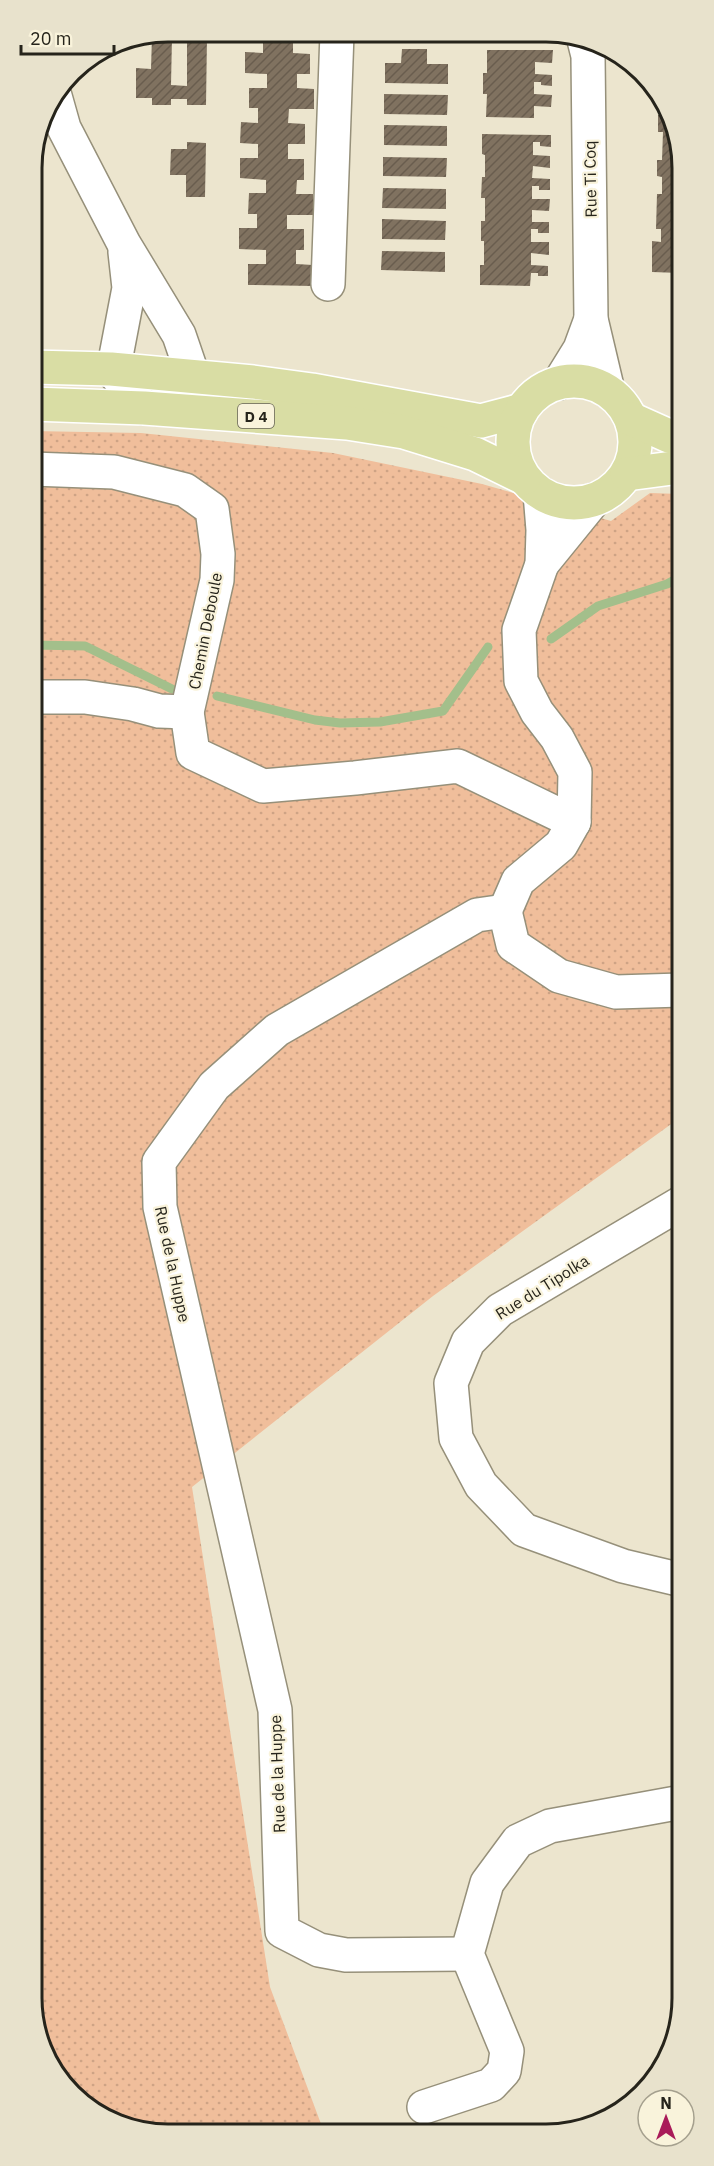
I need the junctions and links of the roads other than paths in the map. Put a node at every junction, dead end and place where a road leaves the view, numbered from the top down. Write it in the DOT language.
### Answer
graph roads {
  1 [pos="337,42"];
  2 [pos="586,49"];
  3 [pos="58,107"];
  4 [pos="124,244"];
  5 [pos="328,284"];
  6 [pos="591,319"];
  7 [pos="42,367"];
  8 [pos="111,369"];
  9 [pos="193,376"];
  10 [pos="559,383"];
  11 [pos="608,391"];
  12 [pos="42,404"];
  13 [pos="152,408"];
  14 [pos="522,410"];
  15 [pos="631,419"];
  16 [pos="672,436"];
  17 [pos="42,468"];
  18 [pos="672,468"];
  19 [pos="627,474"];
  20 [pos="532,486"];
  21 [pos="594,500"];
  22 [pos="542,564"];
  23 [pos="42,697"];
  24 [pos="187,712"];
  25 [pos="574,822"];
  26 [pos="505,911"];
  27 [pos="672,990"];
  28 [pos="672,1208"];
  29 [pos="623,1566"];
  30 [pos="672,1566"];
  31 [pos="672,1578"];
  32 [pos="672,1804"];
  33 [pos="467,1954"];
  34 [pos="424,2107"];
  1 -- 5 [label="street"];
  2 -- 6 [label="street, Rue Ti Coq"];
  3 -- 4 [label="street"];
  4 -- 8 [label="street"];
  4 -- 9 [label="street"];
  6 -- 10 [label="street, Rue Ti Coq"];
  6 -- 11 [label="street, Rue Ti Coq"];
  7 -- 8 [label="main road, D 4"];
  8 -- 9 [label="main road, D 4"];
  8 -- 13 [label="street"];
  9 -- 13 [label="street"];
  9 -- 14 [label="main road, D 4"];
  10 -- 11 [label="main road"];
  10 -- 14 [label="main road, D 4"];
  11 -- 15 [label="main road"];
  12 -- 13 [label="main road, D 4"];
  13 -- 20 [label="main road, D 4"];
  14 -- 20 [label="main road"];
  15 -- 16 [label="main road"];
  15 -- 19 [label="main road"];
  17 -- 24 [label="street, Chemin Deboule"];
  18 -- 19 [label="main road"];
  19 -- 21 [label="main road, D 4"];
  20 -- 21 [label="main road, D 4"];
  20 -- 22 [label="street"];
  21 -- 22 [label="street"];
  22 -- 25 [label="street"];
  23 -- 24 [label="street, Chemin Deboule"];
  24 -- 25 [label="street"];
  25 -- 26 [label="street"];
  26 -- 27 [label="street"];
  26 -- 33 [label="street, Rue de la Huppe"];
  28 -- 29 [label="street, Rue du Tipolka"];
  29 -- 30 [label="street"];
  29 -- 31 [label="street"];
  32 -- 33 [label="street"];
  33 -- 34 [label="street"];
}
